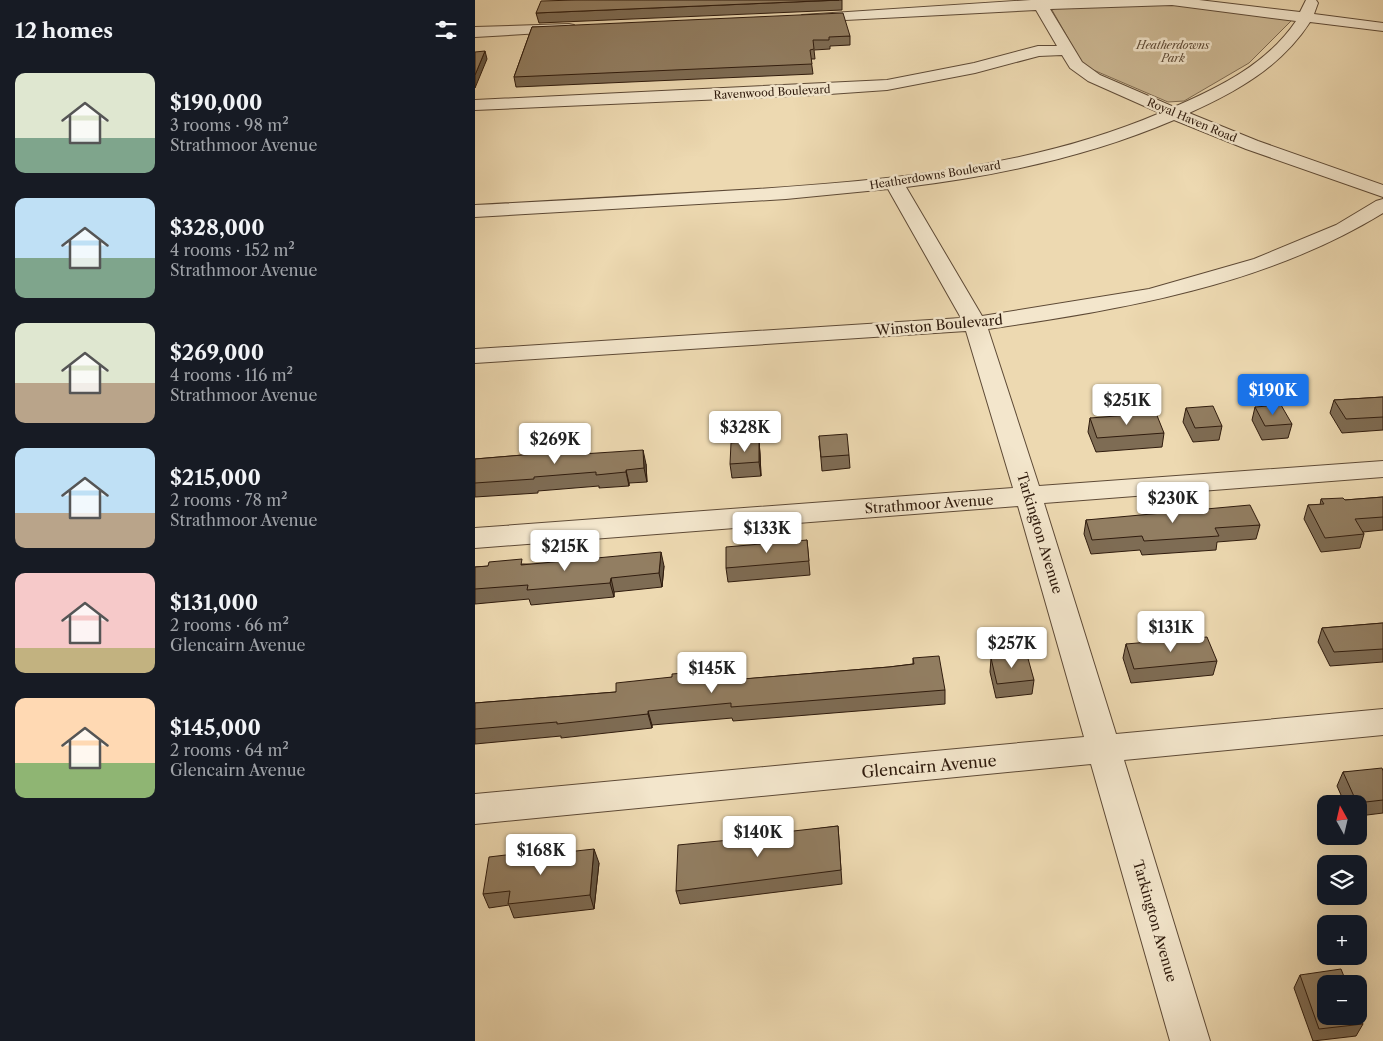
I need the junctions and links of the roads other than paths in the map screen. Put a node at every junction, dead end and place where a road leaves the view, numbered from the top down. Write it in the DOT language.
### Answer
graph roads {
  1 [pos="1039,2"];
  2 [pos="1309,8"];
  3 [pos="795,18"];
  4 [pos="1383,27"];
  5 [pos="582,28"];
  6 [pos="475,32"];
  7 [pos="1065,50"];
  8 [pos="475,105"];
  9 [pos="1175,114"];
  10 [pos="895,184"];
  11 [pos="1383,192"];
  12 [pos="1383,206"];
  13 [pos="475,211"];
  14 [pos="975,324"];
  15 [pos="475,356"];
  16 [pos="1383,469"];
  17 [pos="1029,497"];
  18 [pos="475,538"];
  19 [pos="1383,722"];
  20 [pos="1104,749"];
  21 [pos="475,809"];
  22 [pos="1190,1041"];
  1 -- 2 [label="street"];
  1 -- 3 [label="street"];
  1 -- 7 [label="street, Royal Haven Road"];
  2 -- 4 [label="street"];
  2 -- 9 [label="street, Heatherdowns Boulevard"];
  5 -- 6 [label="street"];
  7 -- 8 [label="street, Ravenwood Boulevard"];
  7 -- 9 [label="street, Royal Haven Road"];
  9 -- 10 [label="street, Heatherdowns Boulevard"];
  9 -- 11 [label="street, Royal Haven Road"];
  10 -- 13 [label="street, Heatherdowns Boulevard"];
  10 -- 14 [label="street, Tarkington Avenue"];
  12 -- 14 [label="street, Winston Boulevard"];
  14 -- 15 [label="street, Winston Boulevard"];
  14 -- 17 [label="street, Tarkington Avenue"];
  16 -- 17 [label="street, Strathmoor Avenue"];
  17 -- 18 [label="street, Strathmoor Avenue"];
  17 -- 20 [label="street, Tarkington Avenue"];
  19 -- 20 [label="street, Glencairn Avenue"];
  20 -- 21 [label="street, Glencairn Avenue"];
  20 -- 22 [label="street, Tarkington Avenue"];
}
